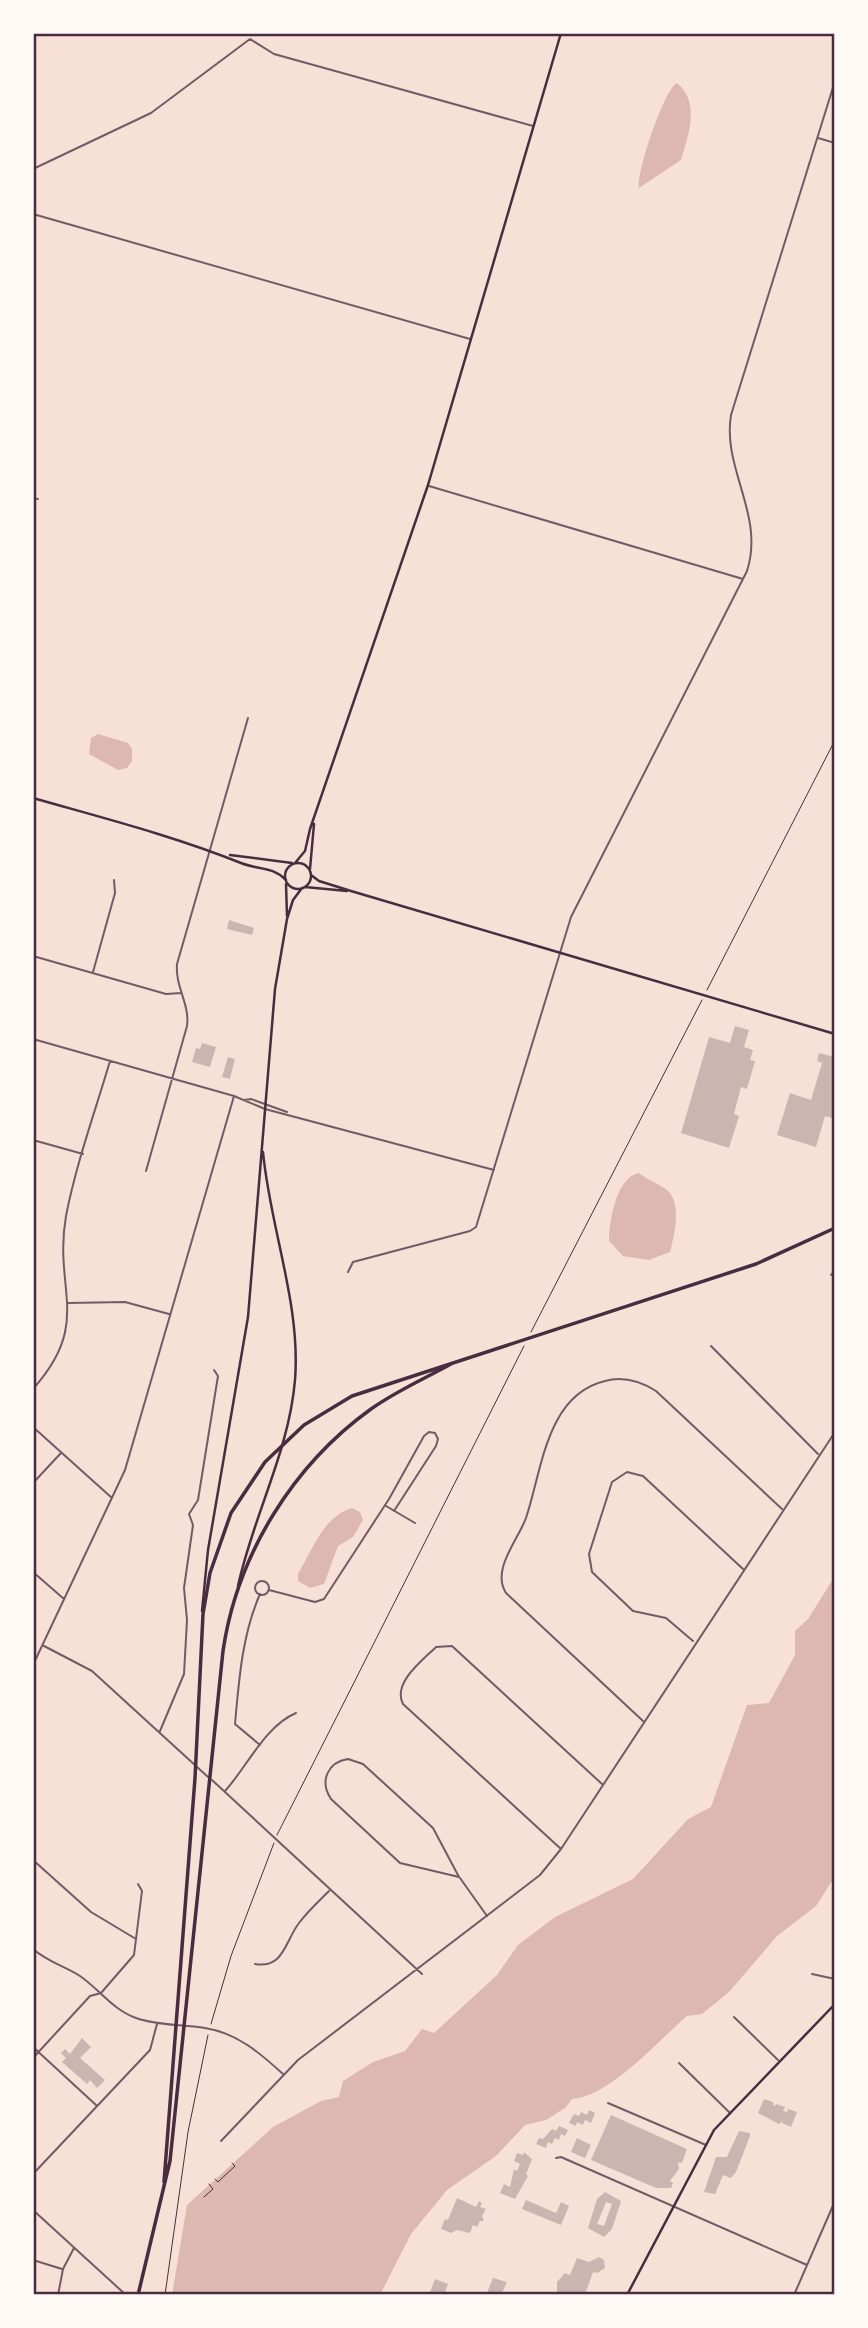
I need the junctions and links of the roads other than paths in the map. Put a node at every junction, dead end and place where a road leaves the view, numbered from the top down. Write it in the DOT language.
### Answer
graph roads {
  1 [pos="561,33"];
  2 [pos="835,81"];
  3 [pos="534,126"];
  4 [pos="817,138"];
  5 [pos="835,143"];
  6 [pos="33,169"];
  7 [pos="33,214"];
  8 [pos="471,339"];
  9 [pos="428,485"];
  10 [pos="33,498"];
  11 [pos="38,499"];
  12 [pos="744,579"];
  13 [pos="248,718"];
  14 [pos="33,798"];
  15 [pos="314,821"];
  16 [pos="209,850"];
  17 [pos="226,855"];
  18 [pos="33,861"];
  19 [pos="294,863"];
  20 [pos="33,870"];
  21 [pos="310,873"];
  22 [pos="114,880"];
  23 [pos="286,881"];
  24 [pos="303,888"];
  25 [pos="351,891"];
  26 [pos="287,919"];
  27 [pos="559,953"];
  28 [pos="33,956"];
  29 [pos="93,973"];
  30 [pos="182,993"];
  31 [pos="835,1034"];
  32 [pos="33,1039"];
  33 [pos="110,1061"];
  34 [pos="172,1078"];
  35 [pos="234,1096"];
  36 [pos="244,1100"];
  37 [pos="266,1103"];
  38 [pos="265,1109"];
  39 [pos="288,1113"];
  40 [pos="33,1140"];
  41 [pos="263,1145"];
  42 [pos="83,1154"];
  43 [pos="495,1170"];
  44 [pos="146,1171"];
  45 [pos="835,1228"];
  46 [pos="835,1270"];
  47 [pos="348,1272"];
  48 [pos="831,1275"];
  49 [pos="67,1303"];
  50 [pos="170,1314"];
  51 [pos="711,1346"];
  52 [pos="456,1362"];
  53 [pos="215,1370"];
  54 [pos="33,1389"];
  55 [pos="33,1427"];
  56 [pos="835,1432"];
  57 [pos="61,1452"];
  58 [pos="819,1454"];
  59 [pos="33,1483"];
  60 [pos="113,1499"];
  61 [pos="385,1505"];
  62 [pos="783,1509"];
  63 [pos="394,1511"];
  64 [pos="415,1523"];
  65 [pos="743,1570"];
  66 [pos="33,1572"];
  67 [pos="238,1589"];
  68 [pos="269,1590"];
  69 [pos="260,1594"];
  70 [pos="65,1600"];
  71 [pos="203,1614"];
  72 [pos="695,1643"];
  73 [pos="43,1645"];
  74 [pos="33,1665"];
  75 [pos="296,1713"];
  76 [pos="644,1721"];
  77 [pos="160,1732"];
  78 [pos="260,1745"];
  79 [pos="196,1765"];
  80 [pos="210,1779"];
  81 [pos="603,1785"];
  82 [pos="224,1791"];
  83 [pos="561,1849"];
  84 [pos="33,1860"];
  85 [pos="458,1877"];
  86 [pos="138,1884"];
  87 [pos="330,1890"];
  88 [pos="488,1917"];
  89 [pos="137,1940"];
  90 [pos="33,1949"];
  91 [pos="255,1964"];
  92 [pos="417,1970"];
  93 [pos="422,1974"];
  94 [pos="812,1974"];
  95 [pos="835,1979"];
  96 [pos="100,1993"];
  97 [pos="835,2004"];
  98 [pos="833,2009"];
  99 [pos="734,2017"];
  100 [pos="157,2023"];
  101 [pos="175,2025"];
  102 [pos="186,2026"];
  103 [pos="33,2047"];
  104 [pos="39,2052"];
  105 [pos="33,2058"];
  106 [pos="779,2061"];
  107 [pos="679,2063"];
  108 [pos="284,2075"];
  109 [pos="608,2103"];
  110 [pos="97,2105"];
  111 [pos="729,2112"];
  112 [pos="221,2141"];
  113 [pos="706,2145"];
  114 [pos="556,2158"];
  115 [pos="33,2174"];
  116 [pos="164,2182"];
  117 [pos="835,2201"];
  118 [pos="673,2206"];
  119 [pos="33,2210"];
  120 [pos="74,2248"];
  121 [pos="33,2260"];
  122 [pos="807,2265"];
  123 [pos="63,2269"];
  124 [pos="58,2295"];
  125 [pos="126,2295"];
  126 [pos="138,2295"];
  127 [pos="627,2295"];
  128 [pos="794,2295"];
  1 -- 3 [label="main road"];
  2 -- 4 [label="street"];
  3 -- 6 [label="street"];
  3 -- 8 [label="main road"];
  4 -- 5 [label="street"];
  4 -- 12 [label="street"];
  7 -- 8 [label="street"];
  8 -- 9 [label="main road"];
  9 -- 12 [label="street"];
  9 -- 15 [label="main road"];
  10 -- 11 [label="street"];
  12 -- 27 [label="street"];
  13 -- 16 [label="street"];
  14 -- 16 [label="main road"];
  15 -- 19 [label="main road"];
  15 -- 21 [label="main road"];
  16 -- 17 [label="main road"];
  16 -- 30 [label="street"];
  17 -- 19 [label="main road"];
  17 -- 23 [label="main road"];
  18 -- 20 [label="street"];
  19 -- 21 [label="main road"];
  19 -- 23 [label="main road"];
  21 -- 24 [label="main road"];
  21 -- 25 [label="main road"];
  22 -- 29 [label="street"];
  23 -- 24 [label="main road"];
  23 -- 26 [label="main road"];
  24 -- 25 [label="main road"];
  24 -- 26 [label="main road"];
  25 -- 27 [label="main road"];
  26 -- 37 [label="main road"];
  27 -- 31 [label="main road"];
  27 -- 43 [label="street"];
  28 -- 29 [label="street"];
  29 -- 30 [label="street"];
  30 -- 34 [label="street"];
  32 -- 33 [label="street"];
  33 -- 34 [label="street"];
  33 -- 42 [label="street"];
  34 -- 35 [label="street"];
  34 -- 44 [label="street"];
  35 -- 36 [label="street"];
  35 -- 50 [label="street"];
  36 -- 37 [label="street"];
  36 -- 38 [label="street"];
  37 -- 38 [label="main road"];
  37 -- 39 [label="street"];
  38 -- 39 [label="street"];
  38 -- 41 [label="main road"];
  39 -- 43 [label="street"];
  40 -- 42 [label="street"];
  41 -- 67 [label="main road"];
  41 -- 71 [label="main road"];
  42 -- 49 [label="street"];
  43 -- 47 [label="street"];
  45 -- 52 [label="main road"];
  46 -- 48 [label="street"];
  49 -- 50 [label="street"];
  49 -- 54 [label="street"];
  50 -- 60 [label="street"];
  51 -- 58 [label="street"];
  52 -- 67 [label="main road"];
  52 -- 71 [label="main road"];
  53 -- 77 [label="street"];
  55 -- 57 [label="street"];
  56 -- 58 [label="street"];
  57 -- 59 [label="street"];
  57 -- 60 [label="street"];
  58 -- 62 [label="street"];
  60 -- 70 [label="street"];
  61 -- 63 [label="street"];
  61 -- 63 [label="street"];
  61 -- 68 [label="street"];
  62 -- 65 [label="street"];
  62 -- 76 [label="street"];
  63 -- 64 [label="street"];
  65 -- 72 [label="street"];
  65 -- 72 [label="street"];
  66 -- 70 [label="street"];
  67 -- 80 [label="main road"];
  68 -- 69 [label="street"];
  68 -- 69 [label="street"];
  69 -- 78 [label="street"];
  70 -- 73 [label="street"];
  71 -- 79 [label="main road"];
  72 -- 76 [label="street"];
  73 -- 74 [label="street"];
  73 -- 77 [label="street"];
  75 -- 78 [label="street"];
  76 -- 81 [label="street"];
  77 -- 79 [label="street"];
  78 -- 82 [label="street"];
  79 -- 80 [label="street"];
  79 -- 101 [label="main road"];
  80 -- 82 [label="street"];
  80 -- 102 [label="main road"];
  81 -- 83 [label="street"];
  81 -- 83 [label="street"];
  82 -- 87 [label="street"];
  83 -- 88 [label="street"];
  84 -- 89 [label="street"];
  85 -- 85 [label="street"];
  85 -- 88 [label="street"];
  86 -- 89 [label="street"];
  87 -- 91 [label="street"];
  87 -- 92 [label="street"];
  88 -- 92 [label="street"];
  89 -- 96 [label="street"];
  90 -- 96 [label="street"];
  92 -- 93 [label="street"];
  92 -- 108 [label="street"];
  94 -- 95 [label="street"];
  96 -- 100 [label="street"];
  96 -- 104 [label="street"];
  97 -- 98 [label="main road"];
  98 -- 106 [label="main road"];
  99 -- 106 [label="street"];
  100 -- 101 [label="street"];
  100 -- 110 [label="street"];
  101 -- 102 [label="street"];
  101 -- 116 [label="main road"];
  102 -- 108 [label="street"];
  102 -- 116 [label="main road"];
  103 -- 104 [label="street"];
  104 -- 105 [label="street"];
  104 -- 110 [label="street"];
  106 -- 111 [label="main road"];
  107 -- 111 [label="street"];
  108 -- 112 [label="street"];
  109 -- 113 [label="street"];
  110 -- 115 [label="street"];
  111 -- 113 [label="main road"];
  113 -- 118 [label="main road"];
  114 -- 118 [label="street"];
  116 -- 126 [label="main road"];
  117 -- 122 [label="street"];
  118 -- 122 [label="street"];
  118 -- 127 [label="main road"];
  119 -- 120 [label="street"];
  120 -- 123 [label="street"];
  120 -- 125 [label="street"];
  121 -- 123 [label="street"];
  122 -- 128 [label="street"];
  123 -- 124 [label="street"];
}
